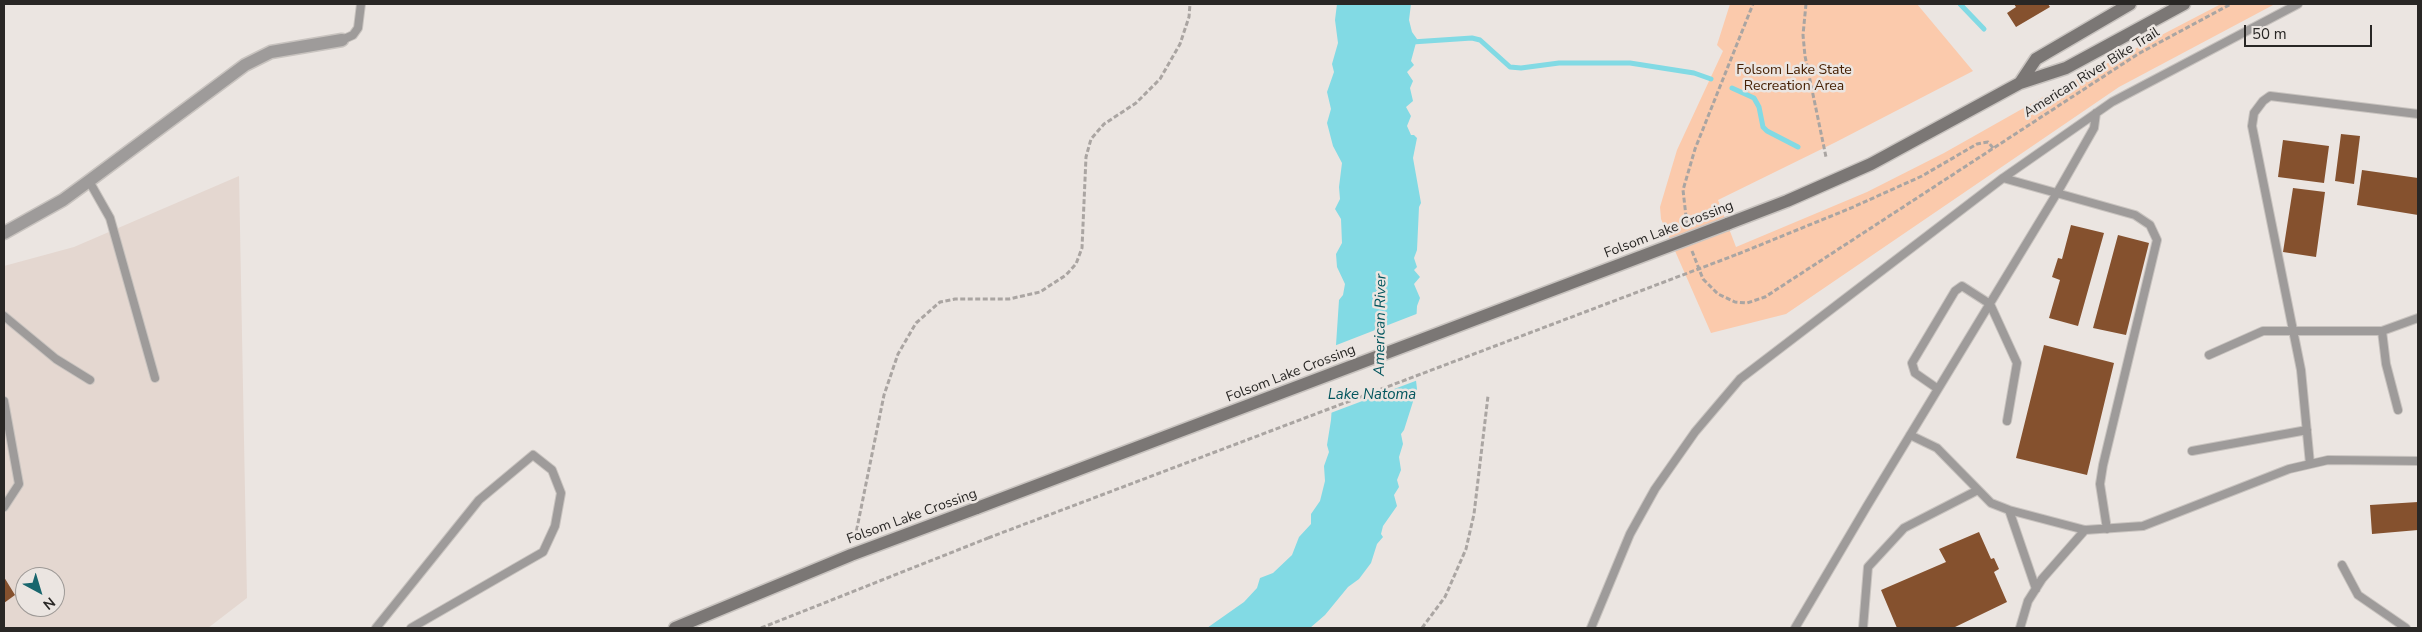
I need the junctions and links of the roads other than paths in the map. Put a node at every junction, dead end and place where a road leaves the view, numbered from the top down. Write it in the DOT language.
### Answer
graph roads {
  1 [pos="361,4"];
  2 [pos="2130,4"];
  3 [pos="2184,4"];
  4 [pos="2298,4"];
  5 [pos="342,40"];
  6 [pos="2020,83"];
  7 [pos="2096,113"];
  8 [pos="2418,114"];
  9 [pos="2003,178"];
  10 [pos="89,181"];
  11 [pos="2058,194"];
  12 [pos="4,233"];
  13 [pos="1990,304"];
  14 [pos="4,316"];
  15 [pos="2418,318"];
  16 [pos="2293,330"];
  17 [pos="2382,331"];
  18 [pos="2209,355"];
  19 [pos="155,378"];
  20 [pos="90,380"];
  21 [pos="1938,389"];
  22 [pos="4,401"];
  23 [pos="2398,410"];
  24 [pos="2007,421"];
  25 [pos="2307,430"];
  26 [pos="1910,435"];
  27 [pos="2192,452"];
  28 [pos="2418,460"];
  29 [pos="2310,464"];
  30 [pos="1978,490"];
  31 [pos="4,507"];
  32 [pos="2009,510"];
  33 [pos="2107,529"];
  34 [pos="2085,530"];
  35 [pos="2342,565"];
  36 [pos="2036,589"];
  37 [pos="376,628"];
  38 [pos="412,628"];
  39 [pos="674,628"];
  40 [pos="1591,628"];
  41 [pos="1795,628"];
  42 [pos="1863,628"];
  43 [pos="2020,628"];
  44 [pos="2406,628"];
  1 -- 5 [label="lane"];
  2 -- 6 [label="main road, Folsom Lake Crossing"];
  3 -- 6 [label="main road, Folsom Lake Crossing"];
  4 -- 7 [label="lane"];
  5 -- 10 [label="street"];
  6 -- 39 [label="main road, Folsom Lake Crossing, bridge"];
  7 -- 9 [label="lane"];
  7 -- 11 [label="lane"];
  8 -- 16 [label="lane"];
  9 -- 11 [label="lane"];
  9 -- 40 [label="lane"];
  10 -- 12 [label="street"];
  10 -- 19 [label="lane"];
  11 -- 13 [label="lane"];
  11 -- 33 [label="lane"];
  13 -- 21 [label="lane"];
  13 -- 21 [label="lane"];
  13 -- 24 [label="lane"];
  14 -- 20 [label="lane"];
  15 -- 17 [label="lane"];
  16 -- 17 [label="lane"];
  16 -- 18 [label="lane"];
  16 -- 25 [label="lane"];
  17 -- 23 [label="lane"];
  21 -- 26 [label="lane"];
  22 -- 31 [label="lane"];
  25 -- 27 [label="lane"];
  25 -- 29 [label="lane"];
  26 -- 30 [label="lane"];
  26 -- 41 [label="lane"];
  28 -- 29 [label="lane"];
  29 -- 33 [label="lane"];
  30 -- 32 [label="lane"];
  30 -- 42 [label="lane"];
  32 -- 34 [label="lane"];
  32 -- 36 [label="lane"];
  33 -- 34 [label="lane"];
  34 -- 36 [label="lane"];
  35 -- 44 [label="lane"];
  36 -- 43 [label="lane"];
  37 -- 38 [label="lane"];
}
